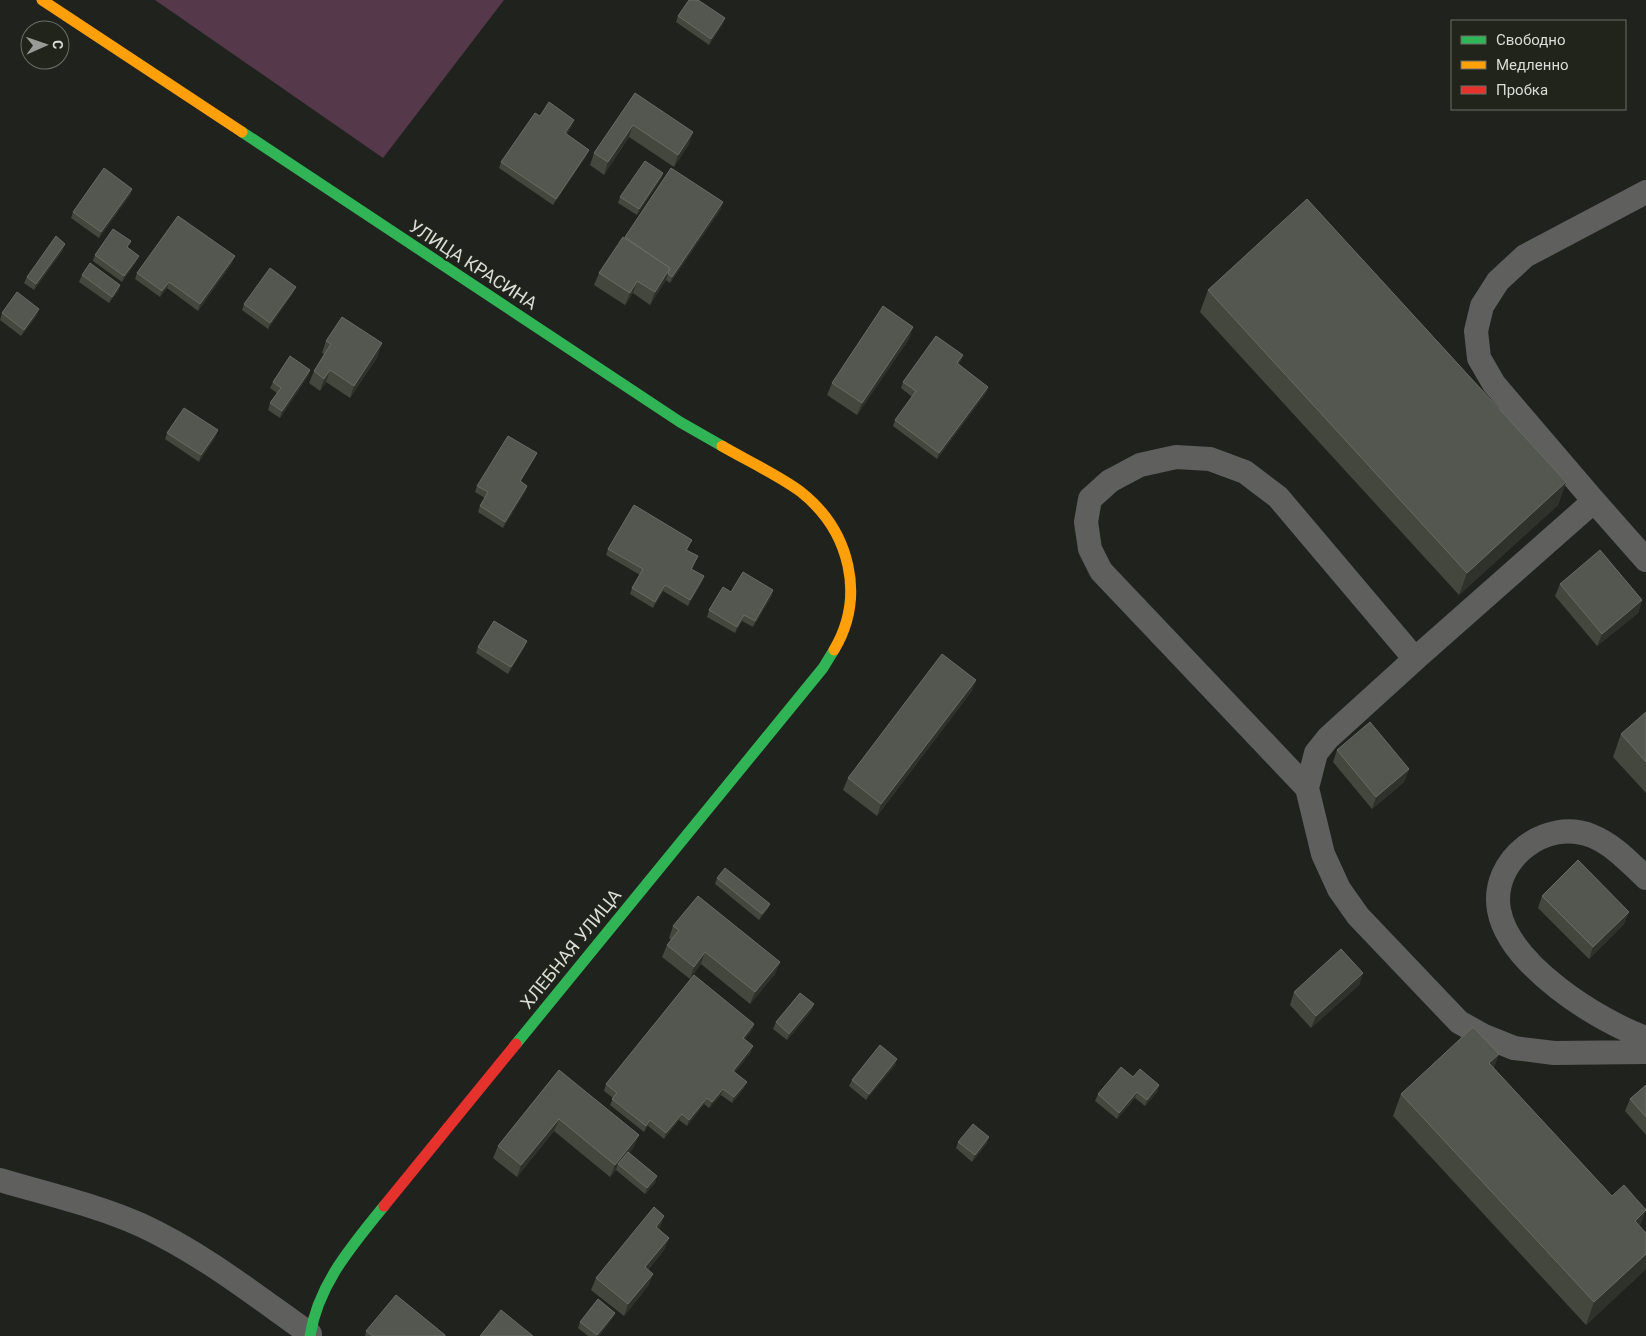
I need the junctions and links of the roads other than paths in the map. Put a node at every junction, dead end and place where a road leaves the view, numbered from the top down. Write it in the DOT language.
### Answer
graph roads {
  1 [pos="42,0"];
  2 [pos="1646,192"];
  3 [pos="1594,501"];
  4 [pos="1646,560"];
  5 [pos="851,582"];
  6 [pos="1415,658"];
  7 [pos="1307,788"];
  8 [pos="1646,878"];
  9 [pos="1646,1038"];
  10 [pos="1646,1052"];
  11 [pos="0,1180"];
  12 [pos="310,1335"];
  1 -- 5 [label="street, УЛИЦА КРАСИНА"];
  2 -- 3 [label="lane"];
  3 -- 4 [label="lane"];
  3 -- 6 [label="lane"];
  5 -- 12 [label="street, ХЛЕБНАЯ УЛИЦА"];
  6 -- 7 [label="lane"];
  6 -- 7 [label="lane"];
  7 -- 10 [label="lane"];
  8 -- 9 [label="lane"];
  11 -- 12 [label="lane"];
}
